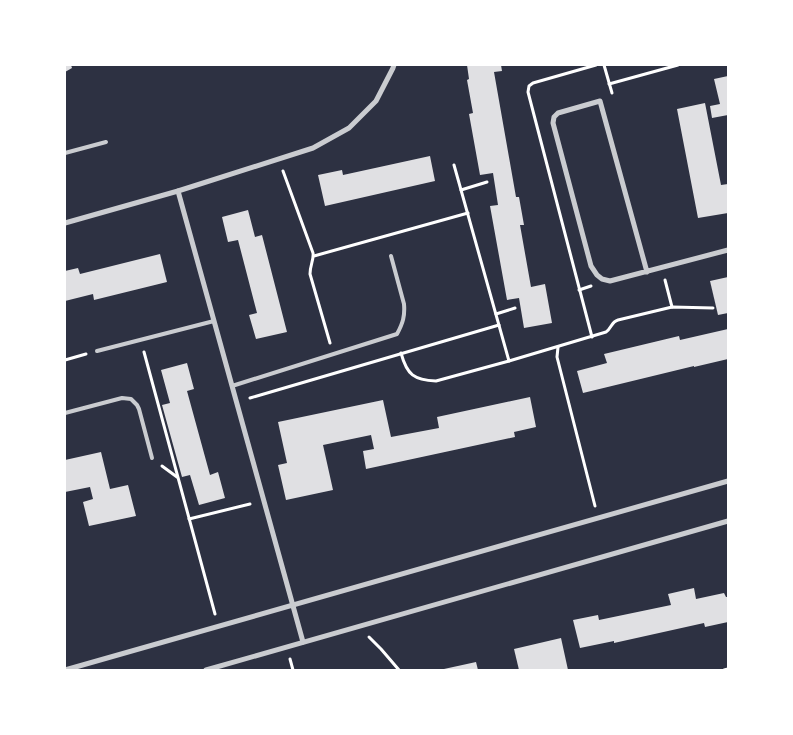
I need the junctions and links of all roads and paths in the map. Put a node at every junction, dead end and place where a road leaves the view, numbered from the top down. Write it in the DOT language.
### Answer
graph roads {
  1 [pos="394,65"];
  2 [pos="678,65"];
  3 [pos="609,84"];
  4 [pos="106,142"];
  5 [pos="65,153"];
  6 [pos="279,158"];
  7 [pos="454,165"];
  8 [pos="487,182"];
  9 [pos="461,190"];
  10 [pos="178,191"];
  11 [pos="468,213"];
  12 [pos="65,223"];
  13 [pos="728,250"];
  14 [pos="314,256"];
  15 [pos="391,256"];
  16 [pos="646,272"];
  17 [pos="515,308"];
  18 [pos="713,308"];
  19 [pos="496,314"];
  20 [pos="214,320"];
  21 [pos="499,325"];
  22 [pos="140,340"];
  23 [pos="558,347"];
  24 [pos="98,351"];
  25 [pos="401,353"];
  26 [pos="333,354"];
  27 [pos="65,360"];
  28 [pos="509,362"];
  29 [pos="232,386"];
  30 [pos="236,402"];
  31 [pos="65,413"];
  32 [pos="152,458"];
  33 [pos="178,478"];
  34 [pos="728,482"];
  35 [pos="263,500"];
  36 [pos="598,518"];
  37 [pos="189,519"];
  38 [pos="728,521"];
  39 [pos="292,606"];
  40 [pos="358,626"];
  41 [pos="218,627"];
  42 [pos="303,642"];
  43 [pos="728,669"];
  44 [pos="65,670"];
  45 [pos="206,670"];
  46 [pos="399,670"];
  47 [pos="724,670"];
  1 -- 6 [label="street"];
  2 -- 3 [label="path"];
  4 -- 5 [label="lane"];
  6 -- 10 [label="street"];
  6 -- 14 [label="path"];
  7 -- 9 [label="path"];
  8 -- 9 [label="path"];
  9 -- 11 [label="path"];
  10 -- 12 [label="street"];
  10 -- 20 [label="street"];
  11 -- 14 [label="path"];
  11 -- 19 [label="path"];
  13 -- 16 [label="street"];
  14 -- 26 [label="path"];
  15 -- 26 [label="lane"];
  16 -- 16 [label="street"];
  17 -- 19 [label="path"];
  18 -- 23 [label="path"];
  19 -- 21 [label="path"];
  20 -- 22 [label="lane"];
  20 -- 29 [label="street"];
  21 -- 25 [label="path"];
  21 -- 28 [label="path"];
  22 -- 24 [label="lane"];
  22 -- 33 [label="path"];
  23 -- 28 [label="path"];
  23 -- 36 [label="path"];
  24 -- 27 [label="path"];
  25 -- 28 [label="path"];
  25 -- 30 [label="path"];
  26 -- 29 [label="lane"];
  29 -- 30 [label="street"];
  30 -- 35 [label="street"];
  31 -- 32 [label="lane"];
  32 -- 33 [label="path"];
  33 -- 37 [label="path"];
  34 -- 36 [label="street"];
  35 -- 37 [label="path"];
  35 -- 39 [label="street"];
  36 -- 39 [label="street"];
  37 -- 41 [label="path"];
  38 -- 40 [label="street"];
  39 -- 41 [label="street"];
  39 -- 42 [label="street"];
  40 -- 42 [label="street"];
  40 -- 46 [label="path"];
  41 -- 44 [label="street"];
  42 -- 45 [label="street"];
  43 -- 47 [label="path"];
}
